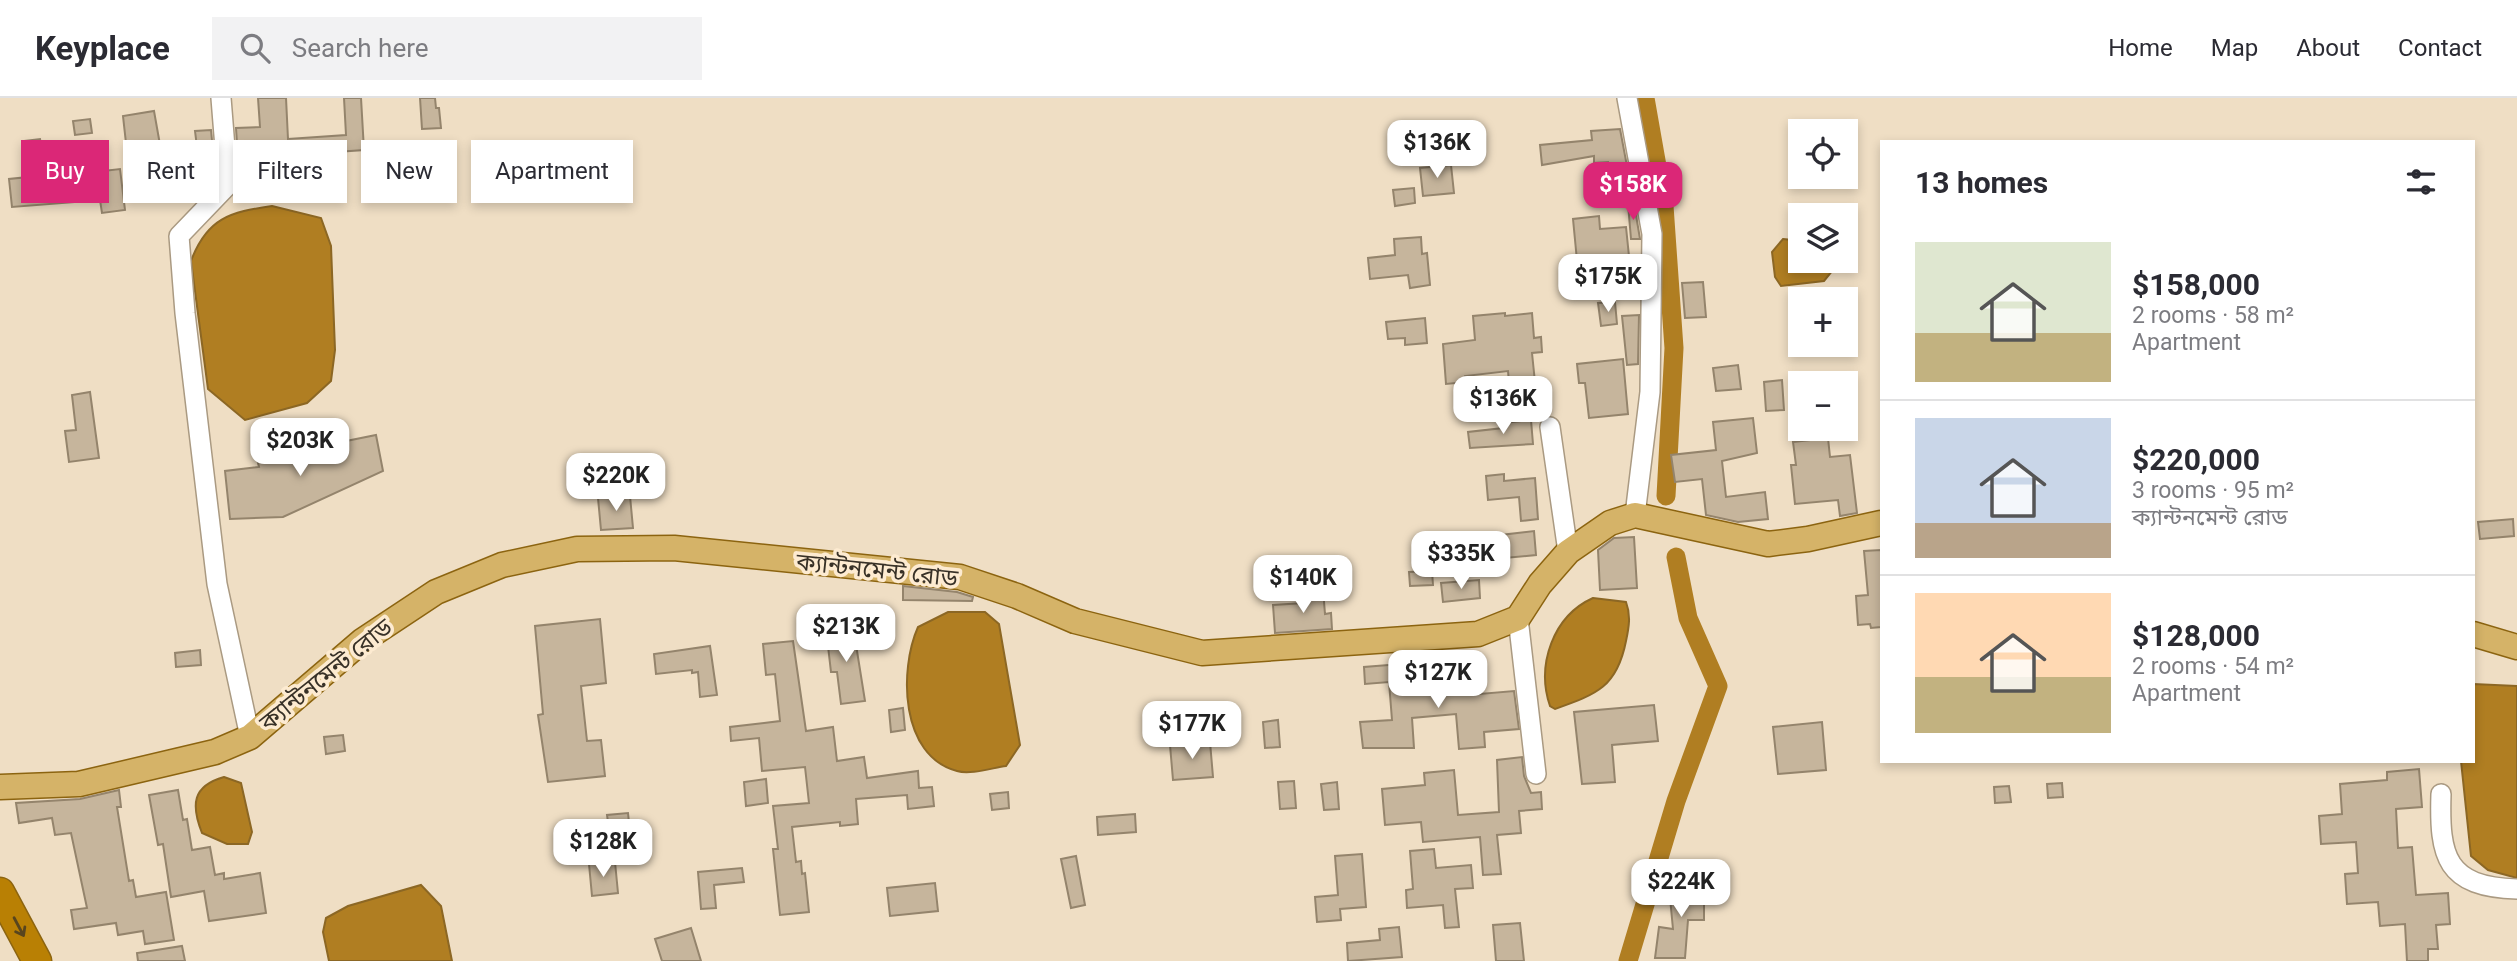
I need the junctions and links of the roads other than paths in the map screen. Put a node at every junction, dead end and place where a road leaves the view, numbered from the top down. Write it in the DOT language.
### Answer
graph roads {
  1 [pos="221,98"];
  2 [pos="1627,98"];
  3 [pos="1550,427"];
  4 [pos="1635,515"];
  5 [pos="1880,523"];
  6 [pos="1568,552"];
  7 [pos="1518,618"];
  8 [pos="2475,635"];
  9 [pos="2517,647"];
  10 [pos="250,737"];
  11 [pos="1536,774"];
  12 [pos="0,787"];
  13 [pos="2441,794"];
  14 [pos="2517,889"];
  15 [pos="0,892"];
  16 [pos="37,961"];
  1 -- 10 [label="street"];
  2 -- 4 [label="street"];
  3 -- 6 [label="street"];
  4 -- 5 [label="main road"];
  4 -- 6 [label="main road"];
  6 -- 7 [label="main road"];
  7 -- 10 [label="main road, ক্যান্টনমেন্ট রোড"];
  7 -- 11 [label="street"];
  8 -- 9 [label="main road"];
  10 -- 12 [label="main road, ক্যান্টনমেন্ট রোড"];
  13 -- 14 [label="street"];
  15 -- 16 [label="highway, one-way"];
}
